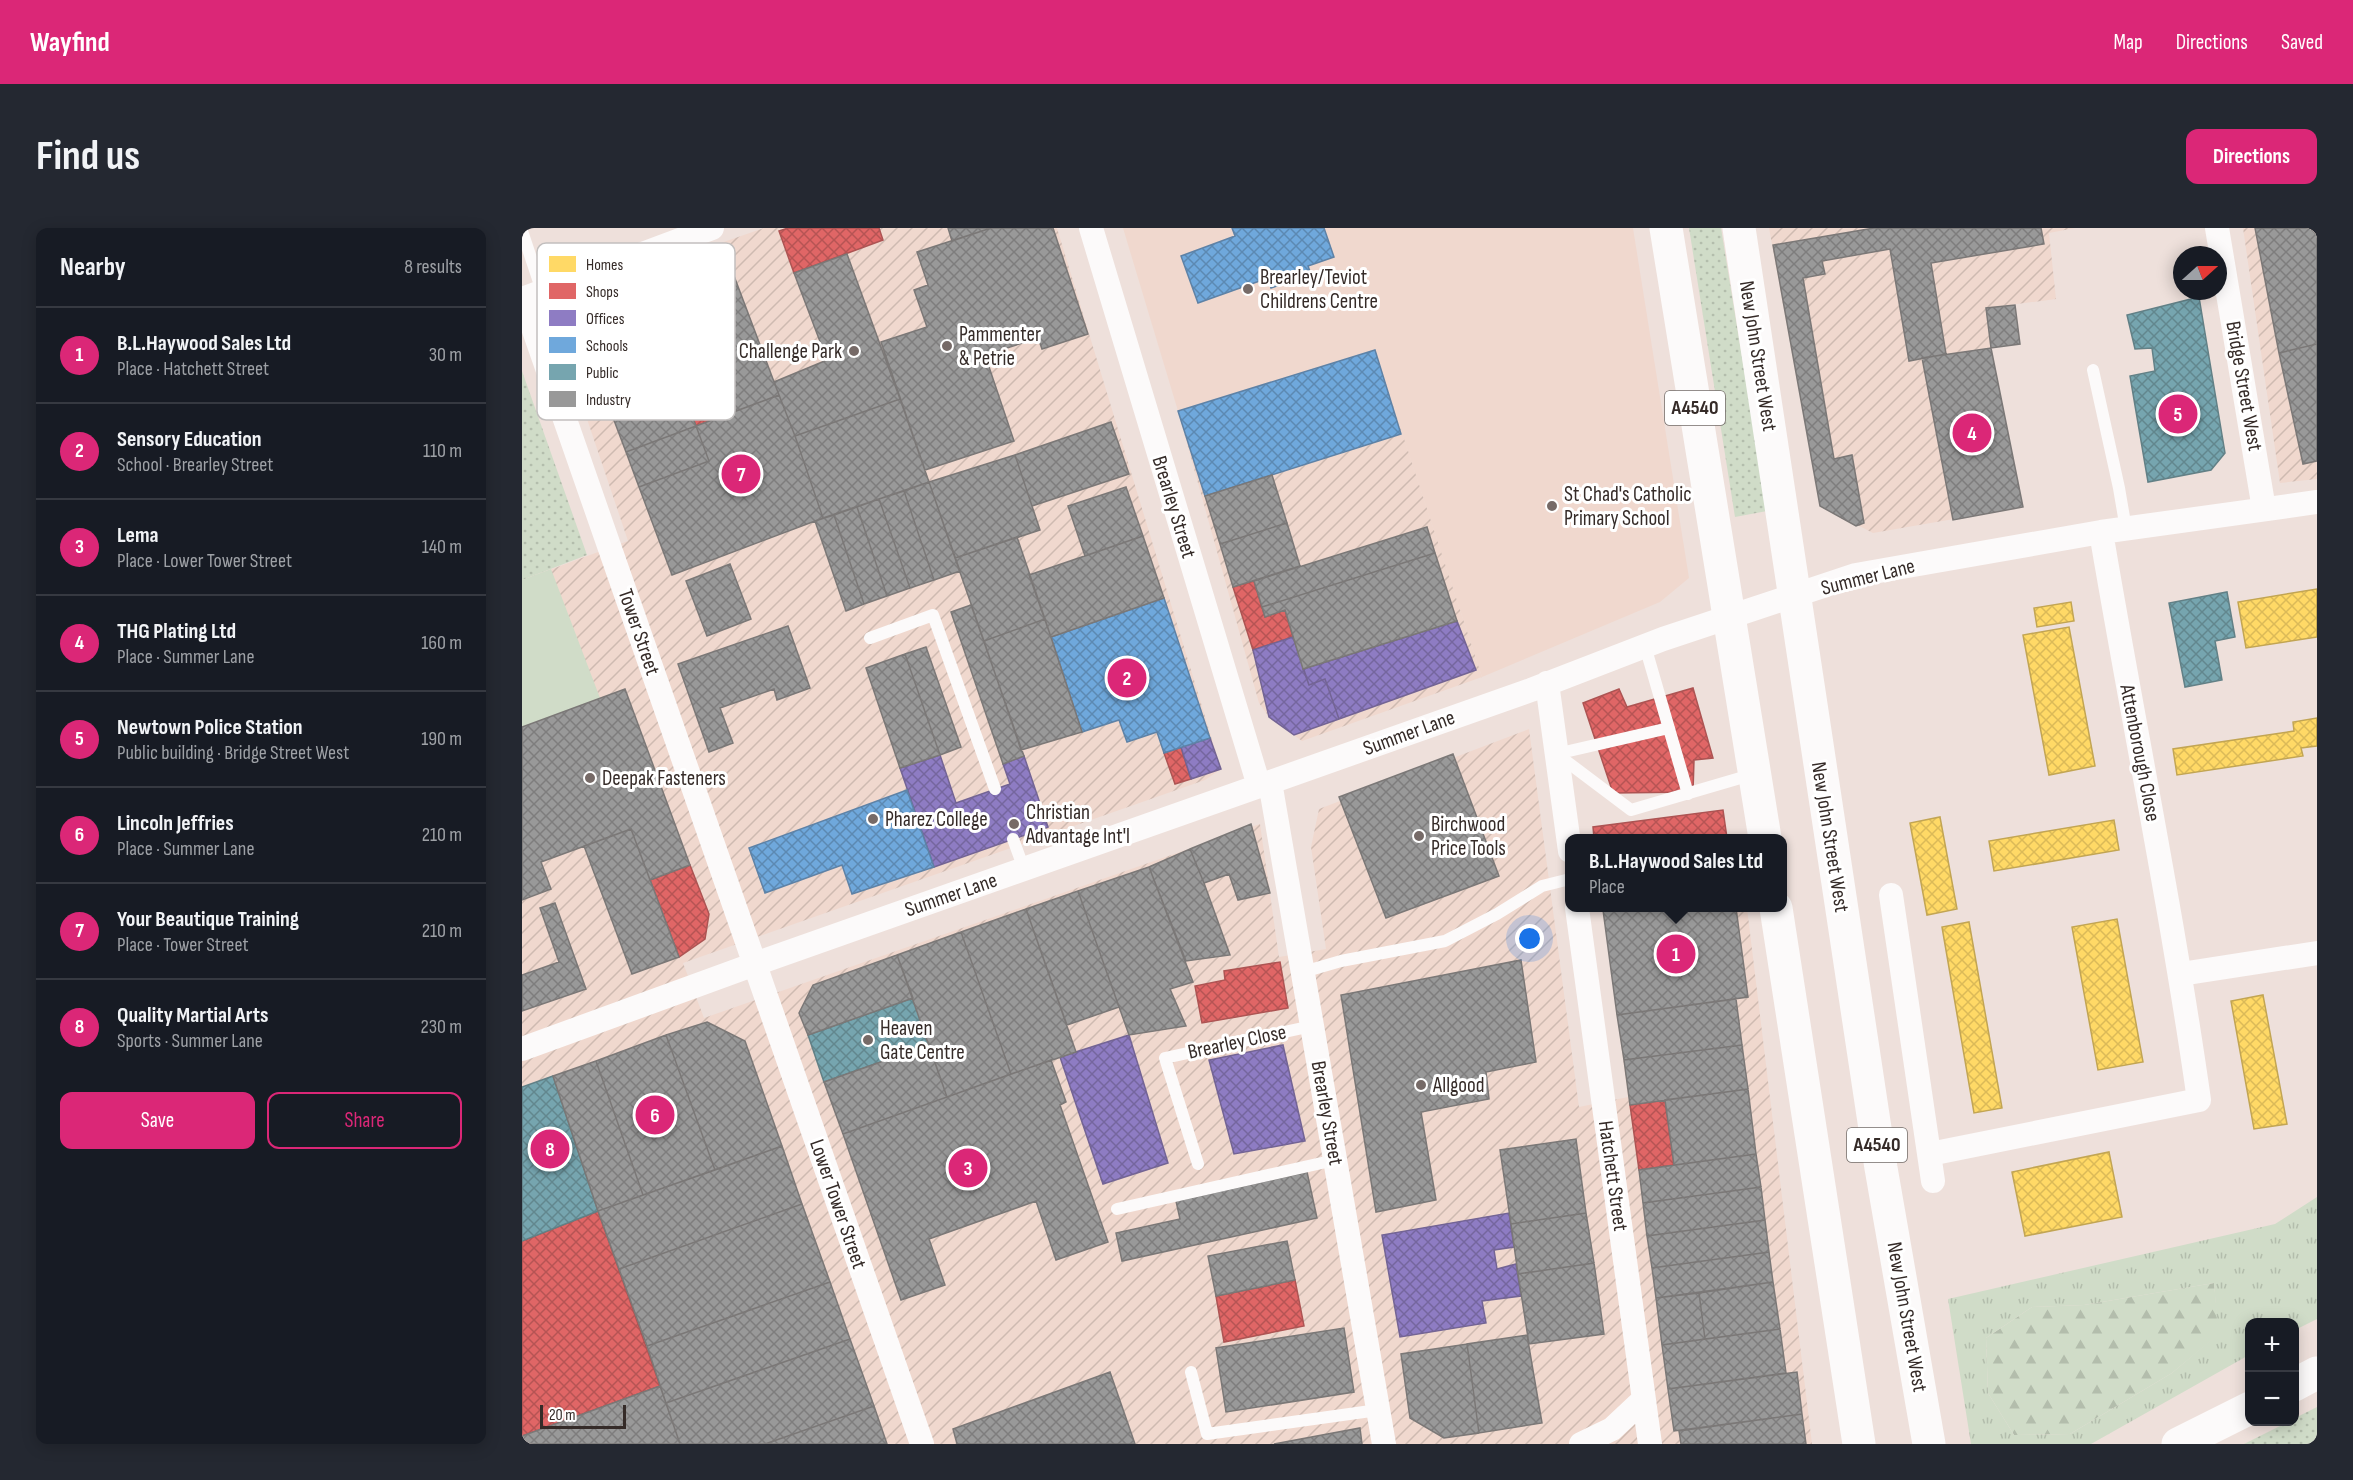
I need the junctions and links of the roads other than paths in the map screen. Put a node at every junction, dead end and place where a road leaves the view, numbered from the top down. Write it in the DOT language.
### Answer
graph roads {
  1 [pos="712,228"];
  2 [pos="1090,228"];
  3 [pos="1666,228"];
  4 [pos="1739,228"];
  5 [pos="2217,228"];
  6 [pos="522,231"];
  7 [pos="665,236"];
  8 [pos="649,243"];
  9 [pos="529,296"];
  10 [pos="537,320"];
  11 [pos="2093,370"];
  12 [pos="571,420"];
  13 [pos="2317,502"];
  14 [pos="2264,509"];
  15 [pos="2126,529"];
  16 [pos="2101,532"];
  17 [pos="1795,596"];
  18 [pos="1729,618"];
  19 [pos="870,638"];
  20 [pos="1645,646"];
  21 [pos="1547,683"];
  22 [pos="1669,728"];
  23 [pos="1556,754"];
  24 [pos="1755,774"];
  25 [pos="1265,784"];
  26 [pos="995,789"];
  27 [pos="1688,794"];
  28 [pos="1567,834"];
  29 [pos="1764,834"];
  30 [pos="1013,839"];
  31 [pos="1024,869"];
  32 [pos="1565,880"];
  33 [pos="1891,895"];
  34 [pos="1578,912"];
  35 [pos="1777,912"];
  36 [pos="2317,953"];
  37 [pos="755,964"];
  38 [pos="1303,972"];
  39 [pos="2181,974"];
  40 [pos="1312,1026"];
  41 [pos="522,1049"];
  42 [pos="1930,1154"];
  43 [pos="1335,1160"];
  44 [pos="1198,1164"];
  45 [pos="1933,1181"];
  46 [pos="1117,1209"];
  47 [pos="1191,1372"];
  48 [pos="2317,1373"];
  49 [pos="2299,1383"];
  50 [pos="1643,1400"];
  51 [pos="1378,1410"];
  52 [pos="2245,1410"];
  53 [pos="922,1444"];
  54 [pos="1384,1444"];
  55 [pos="1581,1444"];
  56 [pos="1650,1444"];
  57 [pos="1859,1444"];
  58 [pos="1929,1444"];
  59 [pos="2178,1444"];
  1 -- 7 [label="street"];
  2 -- 25 [label="street, Brearley Street"];
  3 -- 18 [label="highway, A4540"];
  4 -- 17 [label="highway, New John Street West / A4540"];
  5 -- 14 [label="street, Bridge Street West"];
  6 -- 9 [label="lane"];
  7 -- 8 [label="street"];
  9 -- 10 [label="street, Tower Street"];
  11 -- 15 [label="lane"];
  12 -- 37 [label="street, Tower Street"];
  13 -- 14 [label="street, Summer Lane"];
  14 -- 15 [label="street, Summer Lane"];
  15 -- 16 [label="street, Summer Lane"];
  16 -- 17 [label="street, Summer Lane"];
  16 -- 39 [label="street, Attenborough Close"];
  17 -- 18 [label="street, Summer Lane"];
  17 -- 58 [label="highway, New John Street West / A4540"];
  18 -- 20 [label="street, Summer Lane"];
  18 -- 24 [label="highway, A4540"];
  19 -- 26 [label="lane"];
  20 -- 21 [label="street, Summer Lane"];
  20 -- 22 [label="lane"];
  21 -- 23 [label="street"];
  21 -- 25 [label="street, Summer Lane"];
  22 -- 23 [label="lane"];
  22 -- 27 [label="lane"];
  23 -- 27 [label="lane"];
  23 -- 28 [label="street"];
  24 -- 27 [label="lane"];
  24 -- 29 [label="highway, A4540"];
  25 -- 31 [label="street, Summer Lane"];
  25 -- 38 [label="street, Brearley Street"];
  30 -- 31 [label="lane"];
  31 -- 37 [label="street, Summer Lane"];
  32 -- 38 [label="lane"];
  33 -- 42 [label="street"];
  34 -- 50 [label="street, Hatchett Street"];
  35 -- 57 [label="highway"];
  36 -- 39 [label="street"];
  37 -- 41 [label="street, Summer Lane"];
  37 -- 53 [label="street, Lower Tower Street"];
  38 -- 40 [label="street, Brearley Street"];
  39 -- 42 [label="street, Attenborough Close"];
  40 -- 43 [label="street, Brearley Street"];
  40 -- 44 [label="lane, Brearley Close"];
  42 -- 45 [label="street"];
  43 -- 46 [label="lane"];
  43 -- 51 [label="street, Brearley Street"];
  47 -- 51 [label="lane"];
  48 -- 49 [label="highway"];
  50 -- 55 [label="street"];
  50 -- 56 [label="street, Hatchett Street"];
  51 -- 54 [label="street, Brearley Street"];
  52 -- 59 [label="highway"];
}
